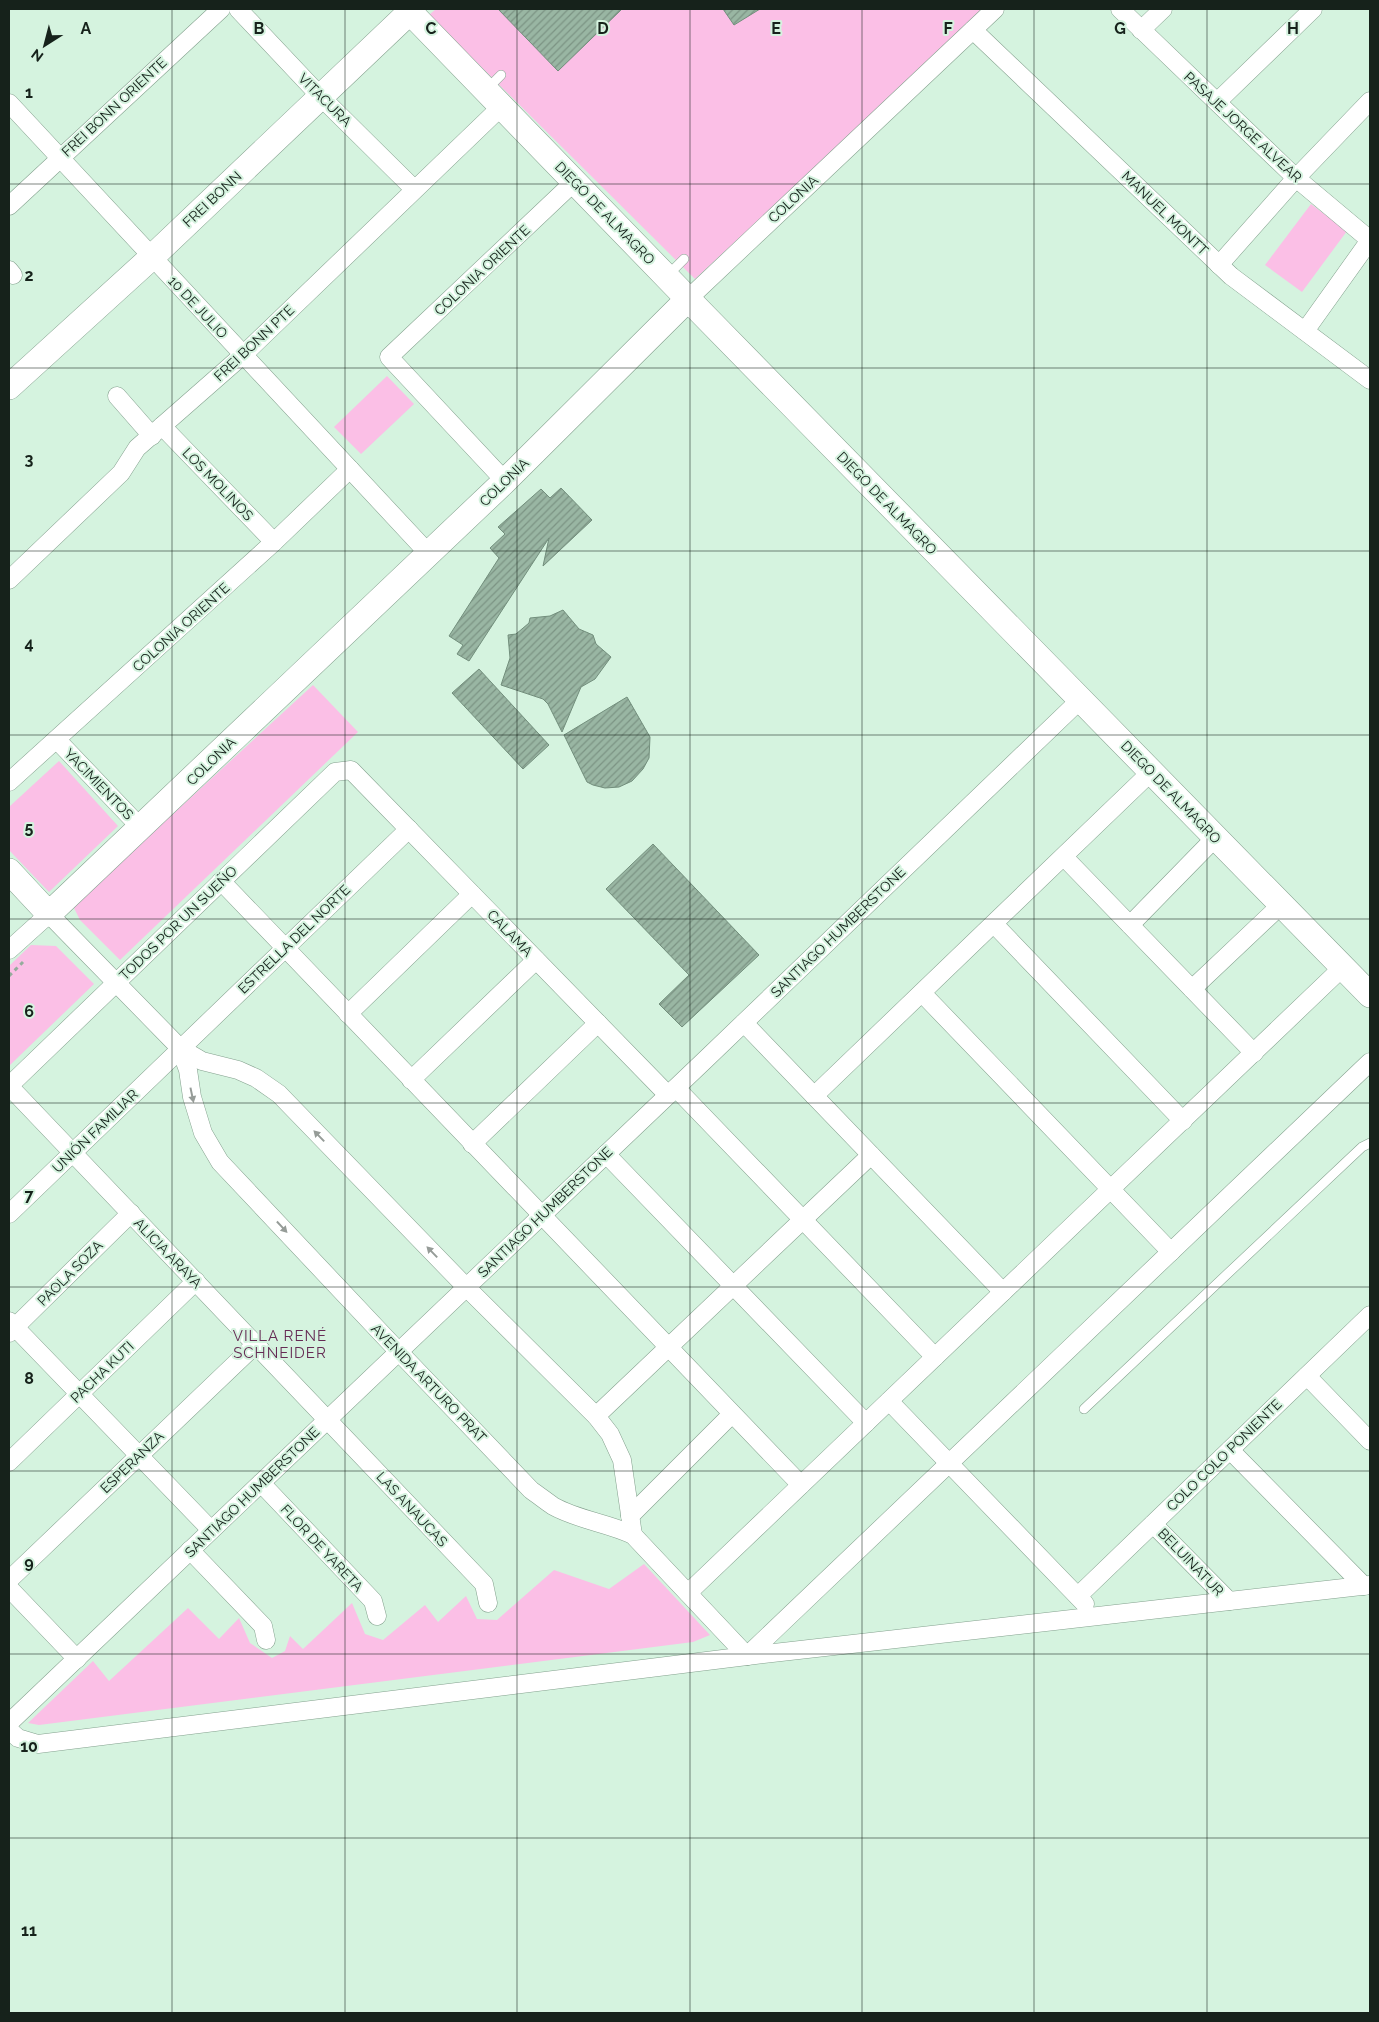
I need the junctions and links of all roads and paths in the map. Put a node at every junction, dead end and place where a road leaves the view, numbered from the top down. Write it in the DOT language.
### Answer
graph roads {
  1 [pos="221,9"];
  2 [pos="238,9"];
  3 [pos="995,9"];
  4 [pos="1120,9"];
  5 [pos="1163,9"];
  6 [pos="1313,9"];
  7 [pos="410,10"];
  8 [pos="972,30"];
  9 [pos="1142,30"];
  10 [pos="496,90"];
  11 [pos="321,97"];
  12 [pos="1370,101"];
  13 [pos="1217,102"];
  14 [pos="9,103"];
  15 [pos="60,157"];
  16 [pos="1296,178"];
  17 [pos="574,182"];
  18 [pos="414,189"];
  19 [pos="9,206"];
  20 [pos="1370,240"];
  21 [pos="152,257"];
  22 [pos="684,259"];
  23 [pos="1219,264"];
  24 [pos="666,276"];
  25 [pos="688,298"];
  26 [pos="1305,331"];
  27 [pos="243,355"];
  28 [pos="1370,380"];
  29 [pos="9,387"];
  30 [pos="117,396"];
  31 [pos="157,431"];
  32 [pos="350,469"];
  33 [pos="504,482"];
  34 [pos="274,542"];
  35 [pos="429,554"];
  36 [pos="9,580"];
  37 [pos="1080,700"];
  38 [pos="57,740"];
  39 [pos="351,770"];
  40 [pos="1151,772"];
  41 [pos="9,782"];
  42 [pos="141,828"];
  43 [pos="408,829"];
  44 [pos="1215,838"];
  45 [pos="1064,857"];
  46 [pos="9,872"];
  47 [pos="221,881"];
  48 [pos="472,894"];
  49 [pos="1282,904"];
  50 [pos="49,914"];
  51 [pos="994,924"];
  52 [pos="1130,925"];
  53 [pos="285,948"];
  54 [pos="9,950"];
  55 [pos="536,960"];
  56 [pos="1343,966"];
  57 [pos="116,983"];
  58 [pos="1192,989"];
  59 [pos="922,993"];
  60 [pos="1370,995"];
  61 [pos="348,1014"];
  62 [pos="598,1023"];
  63 [pos="744,1023"];
  64 [pos="180,1048"];
  65 [pos="1254,1053"];
  66 [pos="1370,1062"];
  67 [pos="411,1080"];
  68 [pos="9,1086"];
  69 [pos="672,1092"];
  70 [pos="814,1096"];
  71 [pos="1183,1121"];
  72 [pos="1370,1143"];
  73 [pos="472,1144"];
  74 [pos="73,1153"];
  75 [pos="606,1154"];
  76 [pos="871,1155"];
  77 [pos="1111,1189"];
  78 [pos="131,1213"];
  79 [pos="9,1214"];
  80 [pos="541,1216"];
  81 [pos="803,1220"];
  82 [pos="1171,1252"];
  83 [pos="196,1281"];
  84 [pos="734,1286"];
  85 [pos="466,1287"];
  86 [pos="1003,1292"];
  87 [pos="1370,1315"];
  88 [pos="11,1327"];
  89 [pos="256,1344"];
  90 [pos="668,1348"];
  91 [pos="398,1352"];
  92 [pos="935,1357"];
  93 [pos="1307,1376"];
  94 [pos="79,1394"];
  95 [pos="889,1401"];
  96 [pos="1084,1409"];
  97 [pos="732,1414"];
  98 [pos="596,1416"];
  99 [pos="328,1419"];
  100 [pos="866,1423"];
  101 [pos="1370,1441"];
  102 [pos="1230,1450"];
  103 [pos="139,1456"];
  104 [pos="9,1462"];
  105 [pos="949,1463"];
  106 [pos="262,1483"];
  107 [pos="801,1485"];
  108 [pos="630,1516"];
  109 [pos="1153,1524"];
  110 [pos="211,1530"];
  111 [pos="633,1535"];
  112 [pos="190,1550"];
  113 [pos="9,1580"];
  114 [pos="1367,1585"];
  115 [pos="9,1588"];
  116 [pos="688,1593"];
  117 [pos="1078,1596"];
  118 [pos="1229,1601"];
  119 [pos="488,1603"];
  120 [pos="377,1616"];
  121 [pos="1097,1616"];
  122 [pos="266,1640"];
  123 [pos="747,1656"];
  124 [pos="77,1658"];
  125 [pos="9,1723"];
  126 [pos="9,1730"];
  1 -- 15 [label="street, FREI BONN ORIENTE"];
  2 -- 11 [label="street, VITACURA"];
  3 -- 8 [label="street, COLONIA"];
  4 -- 9 [label="street, PASAJE JORGE ALVEAR"];
  5 -- 9 [label="street"];
  6 -- 13 [label="street"];
  7 -- 10 [label="street, DIEGO DE ALMAGRO"];
  7 -- 11 [label="street, FREI BONN"];
  8 -- 23 [label="street, MANUEL MONTT"];
  8 -- 25 [label="street, COLONIA"];
  9 -- 13 [label="street, PASAJE JORGE ALVEAR"];
  10 -- 17 [label="street, DIEGO DE ALMAGRO"];
  10 -- 18 [label="street, FREI BONN PTE"];
  11 -- 18 [label="street, VITACURA"];
  11 -- 21 [label="street, FREI BONN"];
  12 -- 16 [label="street"];
  13 -- 16 [label="street, PASAJE JORGE ALVEAR"];
  14 -- 15 [label="street, 10 DE JULIO"];
  15 -- 19 [label="street, FREI BONN ORIENTE"];
  15 -- 21 [label="street, 10 DE JULIO"];
  16 -- 20 [label="street, PASAJE JORGE ALVEAR"];
  16 -- 23 [label="street"];
  17 -- 24 [label="street, DIEGO DE ALMAGRO"];
  17 -- 33 [label="street, COLONIA ORIENTE"];
  18 -- 27 [label="street, FREI BONN PTE"];
  20 -- 26 [label="street"];
  21 -- 27 [label="street, 10 DE JULIO"];
  21 -- 29 [label="street, FREI BONN"];
  22 -- 24 [label="lane"];
  23 -- 26 [label="street, MANUEL MONTT"];
  24 -- 25 [label="street, DIEGO DE ALMAGRO"];
  25 -- 33 [label="street, COLONIA"];
  25 -- 37 [label="street, DIEGO DE ALMAGRO"];
  26 -- 28 [label="street, MANUEL MONTT"];
  27 -- 31 [label="street, FREI BONN PTE"];
  27 -- 32 [label="street, 10 DE JULIO"];
  30 -- 31 [label="street, LOS MOLINOS"];
  31 -- 34 [label="street, LOS MOLINOS"];
  31 -- 36 [label="street, FREI BONN PTE"];
  32 -- 34 [label="street, COLONIA ORIENTE"];
  32 -- 35 [label="street, 10 DE JULIO"];
  33 -- 35 [label="street, COLONIA"];
  34 -- 38 [label="street, COLONIA ORIENTE"];
  35 -- 42 [label="street, COLONIA"];
  37 -- 40 [label="street, DIEGO DE ALMAGRO"];
  37 -- 63 [label="street, SANTIAGO HUMBERSTONE"];
  38 -- 41 [label="street, COLONIA ORIENTE"];
  38 -- 42 [label="street, YACIMIENTOS"];
  39 -- 43 [label="street, CALAMA"];
  39 -- 47 [label="street, TODOS POR UN SUEÑO"];
  40 -- 44 [label="street, DIEGO DE ALMAGRO"];
  40 -- 45 [label="street"];
  42 -- 50 [label="street, COLONIA"];
  43 -- 48 [label="street, CALAMA"];
  43 -- 53 [label="street, ESTRELLA DEL NORTE"];
  44 -- 49 [label="street, DIEGO DE ALMAGRO"];
  44 -- 52 [label="street"];
  45 -- 51 [label="street"];
  45 -- 52 [label="street"];
  46 -- 50 [label="street"];
  47 -- 53 [label="street"];
  47 -- 57 [label="street, TODOS POR UN SUEÑO"];
  48 -- 55 [label="street, CALAMA"];
  48 -- 61 [label="street"];
  49 -- 56 [label="street, DIEGO DE ALMAGRO"];
  49 -- 58 [label="street"];
  50 -- 54 [label="street, COLONIA"];
  50 -- 57 [label="street, AVENIDA ARTURO PRAT"];
  51 -- 59 [label="street"];
  51 -- 71 [label="street"];
  52 -- 58 [label="street"];
  53 -- 61 [label="street"];
  53 -- 64 [label="street, ESTRELLA DEL NORTE"];
  55 -- 62 [label="street, CALAMA"];
  55 -- 67 [label="street"];
  56 -- 60 [label="street, DIEGO DE ALMAGRO"];
  56 -- 65 [label="street"];
  57 -- 64 [label="street, AVENIDA ARTURO PRAT"];
  57 -- 68 [label="street, TODOS POR UN SUEÑO"];
  58 -- 65 [label="street"];
  59 -- 70 [label="street"];
  59 -- 77 [label="street"];
  61 -- 67 [label="street"];
  62 -- 69 [label="street, CALAMA"];
  62 -- 73 [label="street"];
  63 -- 69 [label="street, SANTIAGO HUMBERSTONE"];
  63 -- 70 [label="street"];
  64 -- 74 [label="street, UNIÓN FAMILIAR"];
  85 -- 64 [label="street, AVENIDA ARTURO PRAT, one-way"];
  64 -- 91 [label="street, AVENIDA ARTURO PRAT, one-way"];
  65 -- 71 [label="street"];
  66 -- 82 [label="street"];
  67 -- 73 [label="street"];
  68 -- 74 [label="street, ALICIA ARAYA"];
  69 -- 75 [label="street, SANTIAGO HUMBERSTONE"];
  69 -- 81 [label="street, CALAMA"];
  70 -- 76 [label="street"];
  71 -- 77 [label="street"];
  72 -- 96 [label="lane"];
  73 -- 80 [label="street"];
  74 -- 78 [label="street, ALICIA ARAYA"];
  74 -- 79 [label="street, UNIÓN FAMILIAR"];
  75 -- 80 [label="street, SANTIAGO HUMBERSTONE"];
  75 -- 84 [label="street"];
  76 -- 81 [label="street"];
  76 -- 86 [label="street"];
  77 -- 82 [label="street"];
  77 -- 86 [label="street"];
  78 -- 83 [label="street, ALICIA ARAYA"];
  78 -- 88 [label="street, PAOLA SOZA"];
  80 -- 85 [label="street, SANTIAGO HUMBERSTONE"];
  80 -- 90 [label="street"];
  81 -- 84 [label="street"];
  81 -- 92 [label="street, CALAMA"];
  82 -- 105 [label="street"];
  83 -- 89 [label="street, ALICIA ARAYA"];
  83 -- 94 [label="street, PACHA KUTI"];
  84 -- 90 [label="street"];
  84 -- 100 [label="street"];
  85 -- 91 [label="street, SANTIAGO HUMBERSTONE"];
  85 -- 98 [label="street, AVENIDA ARTURO PRAT"];
  86 -- 92 [label="street"];
  87 -- 93 [label="street, COLO COLO PONIENTE"];
  88 -- 94 [label="street"];
  89 -- 99 [label="street, ALICIA ARAYA"];
  89 -- 103 [label="street, ESPERANZA"];
  90 -- 97 [label="street"];
  90 -- 98 [label="street"];
  91 -- 99 [label="street, SANTIAGO HUMBERSTONE"];
  91 -- 111 [label="street, AVENIDA ARTURO PRAT"];
  92 -- 95 [label="street"];
  93 -- 101 [label="street"];
  93 -- 102 [label="street, COLO COLO PONIENTE"];
  94 -- 103 [label="street"];
  94 -- 104 [label="street, PACHA KUTI"];
  95 -- 100 [label="street"];
  95 -- 105 [label="street"];
  97 -- 107 [label="street"];
  97 -- 108 [label="street"];
  98 -- 108 [label="street, AVENIDA ARTURO PRAT"];
  99 -- 106 [label="street, SANTIAGO HUMBERSTONE"];
  99 -- 119 [label="street, LAS ANAUCAS"];
  100 -- 107 [label="street"];
  102 -- 109 [label="street, COLO COLO PONIENTE"];
  102 -- 114 [label="street"];
  103 -- 110 [label="street"];
  103 -- 113 [label="street, ESPERANZA"];
  105 -- 117 [label="street"];
  105 -- 123 [label="street"];
  106 -- 110 [label="street, SANTIAGO HUMBERSTONE"];
  106 -- 120 [label="street, FLOR DE YARETA"];
  107 -- 116 [label="street"];
  108 -- 111 [label="street, AVENIDA ARTURO PRAT"];
  109 -- 117 [label="street, COLO COLO PONIENTE"];
  109 -- 118 [label="street, BELUINATUR"];
  110 -- 112 [label="street, SANTIAGO HUMBERSTONE"];
  111 -- 116 [label="street, AVENIDA ARTURO PRAT"];
  112 -- 122 [label="street"];
  112 -- 124 [label="street, SANTIAGO HUMBERSTONE"];
  114 -- 118 [label="street"];
  115 -- 124 [label="street"];
  116 -- 123 [label="street, AVENIDA ARTURO PRAT"];
  117 -- 121 [label="street"];
  118 -- 121 [label="street"];
  121 -- 123 [label="street"];
  123 -- 126 [label="street"];
  124 -- 125 [label="street, SANTIAGO HUMBERSTONE"];
}
